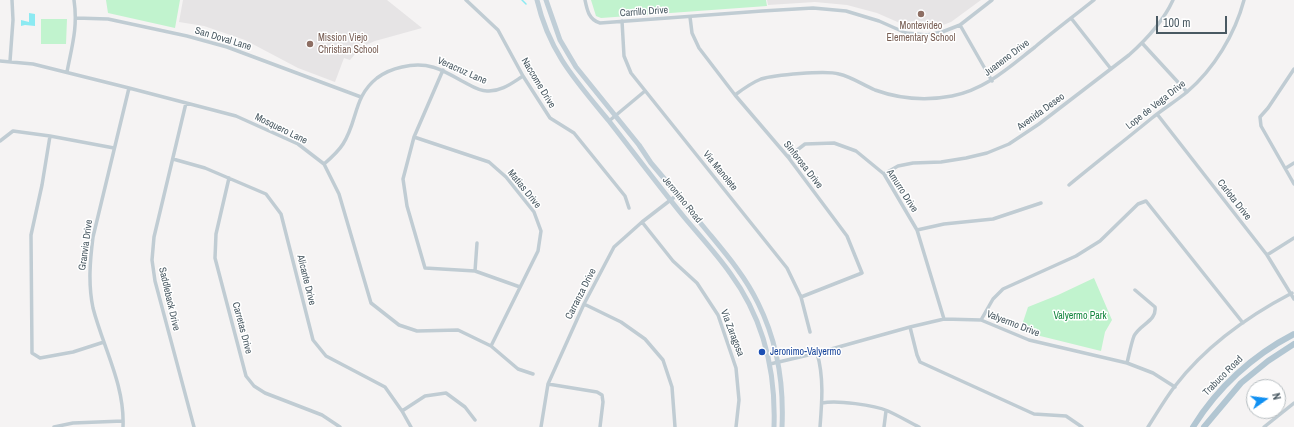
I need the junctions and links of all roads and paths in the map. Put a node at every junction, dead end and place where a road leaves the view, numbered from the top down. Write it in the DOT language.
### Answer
graph roads {
  1 [pos="12,0"];
  2 [pos="74,0"];
  3 [pos="466,0"];
  4 [pos="537,0"];
  5 [pos="546,0"];
  6 [pos="585,0"];
  7 [pos="992,0"];
  8 [pos="1094,0"];
  9 [pos="1173,0"];
  10 [pos="1244,0"];
  11 [pos="690,17"];
  12 [pos="76,18"];
  13 [pos="1071,18"];
  14 [pos="622,21"];
  15 [pos="960,25"];
  16 [pos="1142,43"];
  17 [pos="0,61"];
  18 [pos="10,61"];
  19 [pos="1111,69"];
  20 [pos="443,70"];
  21 [pos="1294,70"];
  22 [pos="67,72"];
  23 [pos="524,76"];
  24 [pos="992,81"];
  25 [pos="129,88"];
  26 [pos="645,91"];
  27 [pos="1187,92"];
  28 [pos="735,94"];
  29 [pos="361,97"];
  30 [pos="186,103"];
  31 [pos="1157,114"];
  32 [pos="615,116"];
  33 [pos="609,121"];
  34 [pos="50,136"];
  35 [pos="414,136"];
  36 [pos="0,141"];
  37 [pos="114,148"];
  38 [pos="788,157"];
  39 [pos="173,159"];
  40 [pos="1294,163"];
  41 [pos="324,164"];
  42 [pos="1286,168"];
  43 [pos="884,174"];
  44 [pos="229,178"];
  45 [pos="1294,184"];
  46 [pos="1069,185"];
  47 [pos="677,195"];
  48 [pos="671,200"];
  49 [pos="1041,203"];
  50 [pos="629,208"];
  51 [pos="642,222"];
  52 [pos="917,230"];
  53 [pos="1294,238"];
  54 [pos="477,243"];
  55 [pos="1267,255"];
  56 [pos="476,271"];
  57 [pos="520,287"];
  58 [pos="1135,290"];
  59 [pos="1292,293"];
  60 [pos="801,297"];
  61 [pos="1294,299"];
  62 [pos="584,304"];
  63 [pos="944,319"];
  64 [pos="981,320"];
  65 [pos="1243,322"];
  66 [pos="910,327"];
  67 [pos="810,332"];
  68 [pos="1294,334"];
  69 [pos="104,342"];
  70 [pos="1294,344"];
  71 [pos="491,346"];
  72 [pos="817,353"];
  73 [pos="778,362"];
  74 [pos="1126,363"];
  75 [pos="770,364"];
  76 [pos="533,374"];
  77 [pos="548,384"];
  78 [pos="1175,387"];
  79 [pos="822,403"];
  80 [pos="1294,403"];
  81 [pos="402,411"];
  82 [pos="886,411"];
  83 [pos="475,420"];
  84 [pos="123,421"];
  85 [pos="54,427"];
  86 [pos="123,427"];
  87 [pos="194,427"];
  88 [pos="340,427"];
  89 [pos="411,427"];
  90 [pos="541,427"];
  91 [pos="600,427"];
  92 [pos="675,427"];
  93 [pos="736,427"];
  94 [pos="774,427"];
  95 [pos="782,427"];
  96 [pos="820,427"];
  97 [pos="884,427"];
  98 [pos="920,427"];
  99 [pos="1082,427"];
  100 [pos="1148,427"];
  101 [pos="1193,427"];
  102 [pos="1204,427"];
  103 [pos="1264,427"];
  1 -- 18 [label="street"];
  2 -- 12 [label="street"];
  3 -- 23 [label="street, Naccome Drive"];
  4 -- 33 [label="main road, Jeronimo Road"];
  5 -- 32 [label="main road, Jeronimo Road"];
  6 -- 14 [label="street, Carrillo Drive"];
  7 -- 15 [label="street, Carrillo Drive"];
  8 -- 13 [label="street, Juaneno Drive"];
  9 -- 16 [label="street, Avenida Deseo"];
  10 -- 27 [label="street, Lope de Vega Drive"];
  11 -- 14 [label="street, Carrillo Drive"];
  11 -- 15 [label="street, Carrillo Drive"];
  11 -- 28 [label="street, Sinforosa Drive"];
  12 -- 22 [label="street"];
  12 -- 29 [label="street, San Doval Lane"];
  13 -- 19 [label="street"];
  13 -- 24 [label="street, Juaneno Drive"];
  14 -- 26 [label="street, Via Manolete"];
  15 -- 24 [label="street"];
  16 -- 19 [label="street, Avenida Deseo"];
  16 -- 27 [label="street"];
  17 -- 18 [label="street, Mosquero Lane"];
  18 -- 22 [label="street, Mosquero Lane"];
  19 -- 43 [label="street, Avenida Deseo"];
  20 -- 23 [label="street, Veracruz Lane"];
  20 -- 29 [label="street, Veracruz Lane"];
  20 -- 35 [label="street"];
  21 -- 42 [label="street"];
  22 -- 25 [label="street, Mosquero Lane"];
  23 -- 50 [label="street, Naccome Drive"];
  24 -- 28 [label="street, Juaneno Drive"];
  25 -- 30 [label="street, Mosquero Lane"];
  25 -- 37 [label="street, Granvia Drive"];
  26 -- 32 [label="street"];
  26 -- 60 [label="street, Via Manolete"];
  27 -- 31 [label="street, Lope de Vega Drive"];
  28 -- 38 [label="street, Sinforosa Drive"];
  29 -- 41 [label="street, Veracruz Lane"];
  30 -- 39 [label="street, Saddleback Drive"];
  30 -- 41 [label="street, Mosquero Lane"];
  31 -- 46 [label="street, Lope de Vega Drive"];
  31 -- 55 [label="street, Carlota Drive"];
  32 -- 33 [label="street"];
  32 -- 47 [label="main road, Jeronimo Road"];
  33 -- 48 [label="main road, Jeronimo Road"];
  34 -- 36 [label="street"];
  34 -- 37 [label="street"];
  34 -- 69 [label="street"];
  35 -- 56 [label="street"];
  35 -- 57 [label="street, Matias Drive"];
  37 -- 69 [label="street, Granvia Drive"];
  38 -- 43 [label="street, Amurro Drive"];
  38 -- 60 [label="street, Sinforosa Drive"];
  39 -- 44 [label="street, Alicante Drive"];
  39 -- 87 [label="street, Saddleback Drive"];
  40 -- 42 [label="street"];
  41 -- 71 [label="street, Mosquero Lane"];
  42 -- 45 [label="street"];
  43 -- 52 [label="street, Amurro Drive"];
  44 -- 81 [label="street, Alicante Drive"];
  44 -- 88 [label="street, Carretas Drive"];
  47 -- 48 [label="street, Carranza Drive"];
  47 -- 73 [label="main road, Jeronimo Road"];
  48 -- 51 [label="street, Carranza Drive"];
  48 -- 75 [label="main road, Jeronimo Road"];
  49 -- 52 [label="street"];
  51 -- 62 [label="street, Carranza Drive"];
  51 -- 93 [label="street, Via Zaragosa"];
  52 -- 63 [label="street, Amurro Drive"];
  53 -- 55 [label="street"];
  54 -- 56 [label="street"];
  55 -- 59 [label="street, Carlota Drive"];
  56 -- 57 [label="street"];
  57 -- 71 [label="street, Matias Drive"];
  58 -- 74 [label="street"];
  59 -- 61 [label="street, Carlota Drive"];
  59 -- 65 [label="street"];
  60 -- 67 [label="street, Via Manolete"];
  62 -- 77 [label="street, Carranza Drive"];
  62 -- 92 [label="street"];
  63 -- 64 [label="street, Valyermo Drive"];
  63 -- 66 [label="street, Valyermo Drive"];
  64 -- 65 [label="street"];
  64 -- 74 [label="street, Valyermo Drive"];
  65 -- 78 [label="street"];
  66 -- 72 [label="street, Valyermo Drive"];
  66 -- 99 [label="street"];
  68 -- 101 [label="main road, Trabuco Road"];
  69 -- 84 [label="street, Granvia Drive"];
  70 -- 102 [label="main road, Trabuco Road"];
  71 -- 76 [label="street, Mosquero Lane"];
  72 -- 73 [label="street, Valyermo Drive"];
  72 -- 79 [label="street"];
  73 -- 75 [label="street, Valyermo Drive"];
  73 -- 95 [label="main road, Jeronimo Road"];
  74 -- 78 [label="street, Valyermo Drive"];
  75 -- 94 [label="main road, Jeronimo Road"];
  77 -- 90 [label="street, Carranza Drive"];
  77 -- 91 [label="street"];
  78 -- 100 [label="street"];
  79 -- 82 [label="street"];
  79 -- 96 [label="street"];
  80 -- 103 [label="street"];
  81 -- 83 [label="street"];
  81 -- 89 [label="street, Alicante Drive"];
  82 -- 97 [label="street"];
  82 -- 98 [label="street"];
  84 -- 85 [label="street"];
  84 -- 86 [label="street, Granvia Drive"];
}
